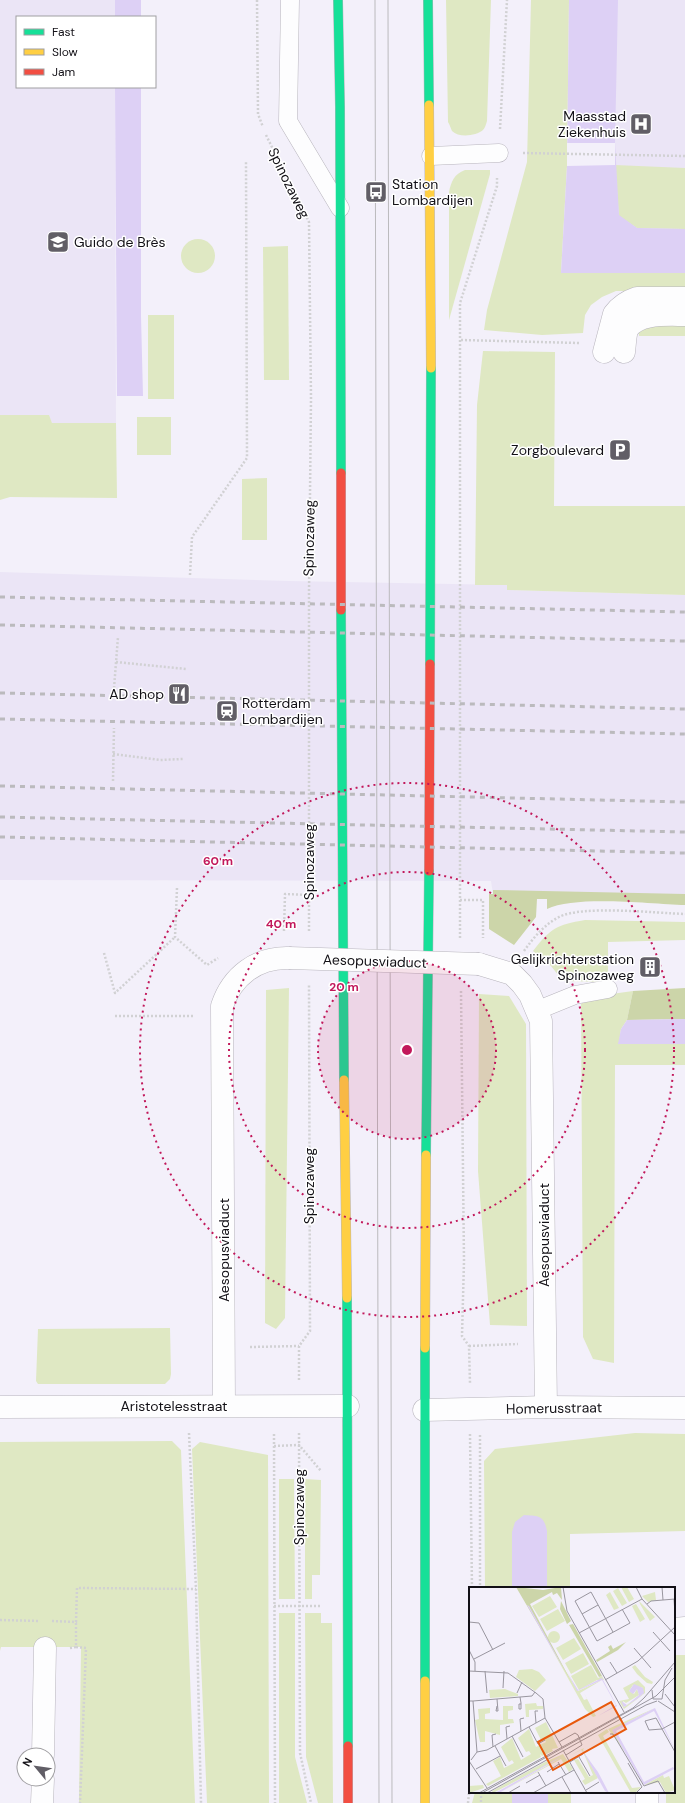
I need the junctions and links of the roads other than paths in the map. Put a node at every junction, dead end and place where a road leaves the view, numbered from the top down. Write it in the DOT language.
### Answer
graph roads {
  1 [pos="290,0"];
  2 [pos="338,0"];
  3 [pos="428,0"];
  4 [pos="499,153"];
  5 [pos="430,156"];
  6 [pos="340,208"];
  7 [pos="685,298"];
  8 [pos="685,315"];
  9 [pos="608,989"];
  10 [pos="538,1010"];
  11 [pos="224,1406"];
  12 [pos="348,1406"];
  13 [pos="546,1407"];
  14 [pos="0,1408"];
  15 [pos="685,1408"];
  16 [pos="424,1410"];
  17 [pos="45,1648"];
  18 [pos="43,1747"];
  19 [pos="43,1787"];
  20 [pos="42,1803"];
  21 [pos="348,1803"];
  22 [pos="425,1803"];
  1 -- 6 [label="lane, Spinozaweg"];
  2 -- 6 [label="main road"];
  3 -- 5 [label="main road"];
  4 -- 5 [label="lane"];
  5 -- 16 [label="main road"];
  6 -- 12 [label="main road"];
  7 -- 8 [label="street"];
  9 -- 10 [label="lane"];
  10 -- 11 [label="street, Aesopusviaduct, bridge"];
  10 -- 13 [label="street, Aesopusviaduct"];
  11 -- 12 [label="street, Aristotelesstraat"];
  11 -- 14 [label="street, Aristotelesstraat"];
  12 -- 21 [label="main road"];
  13 -- 15 [label="street, Homerusstraat"];
  13 -- 16 [label="street, Homerusstraat"];
  16 -- 22 [label="main road"];
  17 -- 18 [label="street"];
  19 -- 20 [label="street"];
}
